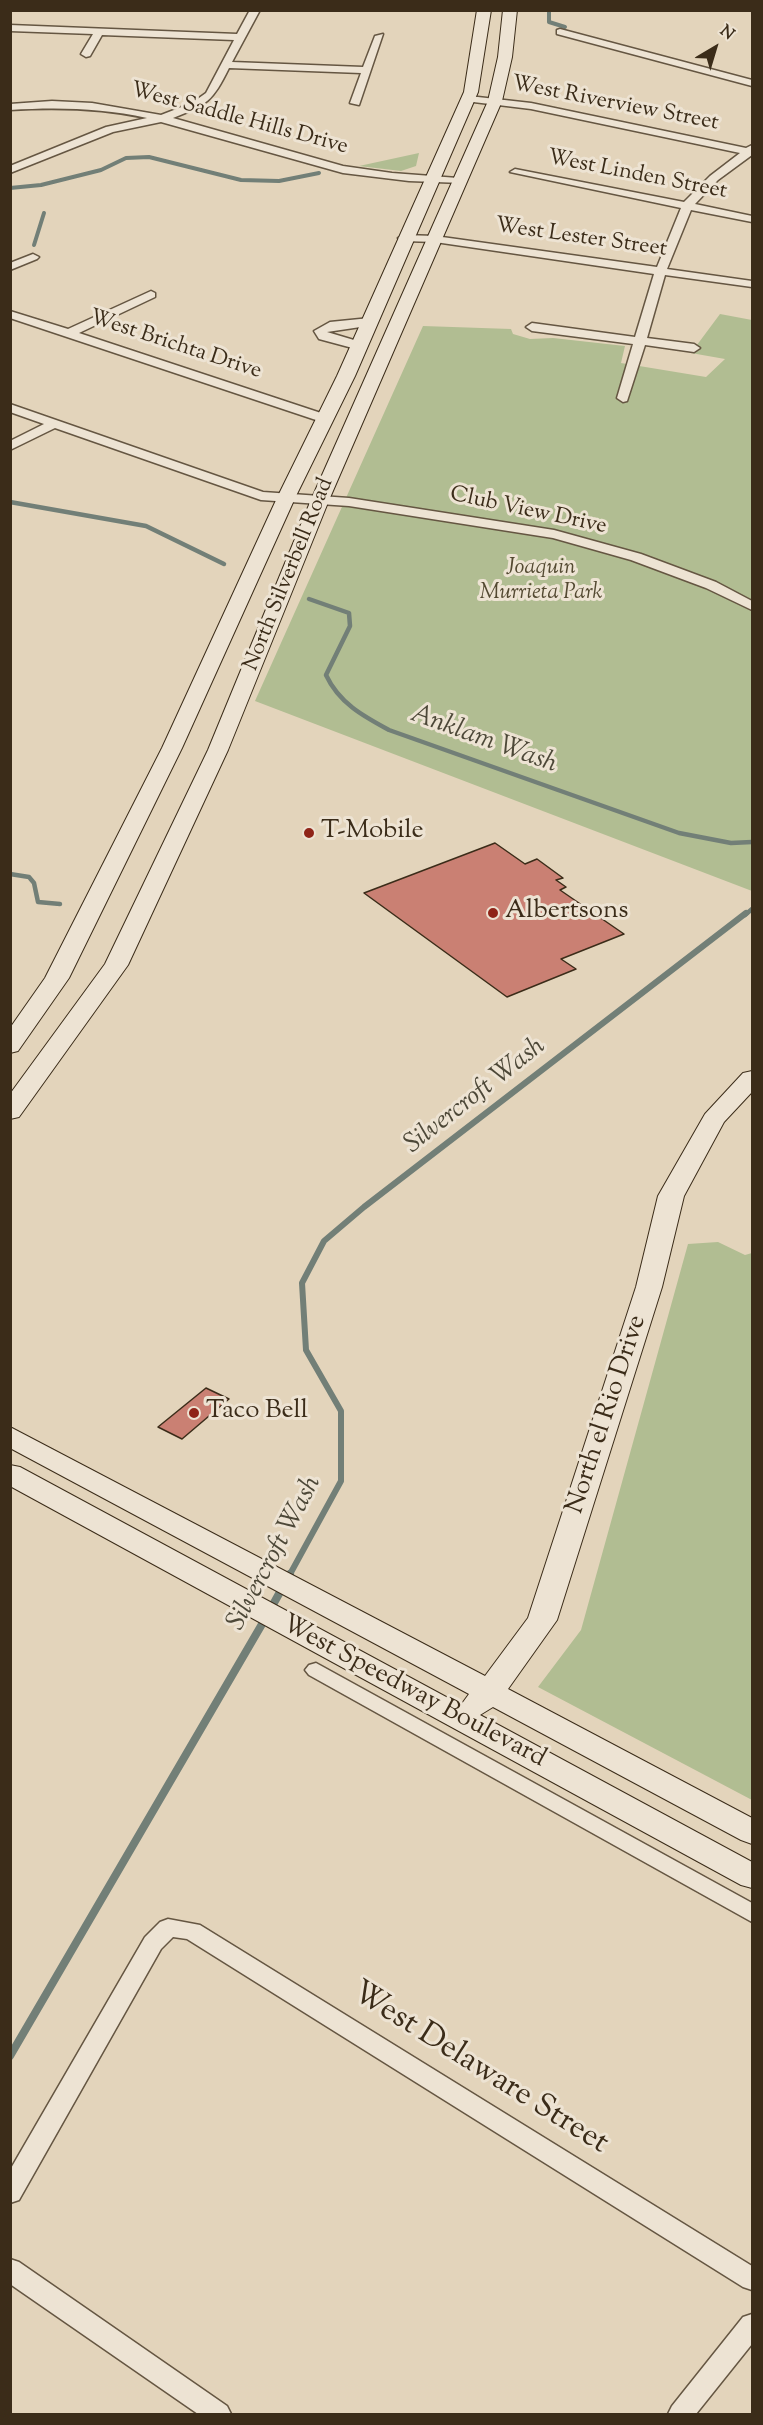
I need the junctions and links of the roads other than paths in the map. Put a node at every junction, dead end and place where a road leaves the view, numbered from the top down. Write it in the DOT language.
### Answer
graph roads {
  1 [pos="255,10"];
  2 [pos="484,10"];
  3 [pos="510,10"];
  4 [pos="10,28"];
  5 [pos="99,32"];
  6 [pos="560,32"];
  7 [pos="380,36"];
  8 [pos="241,37"];
  9 [pos="86,54"];
  10 [pos="228,64"];
  11 [pos="367,70"];
  12 [pos="753,83"];
  13 [pos="469,99"];
  14 [pos="495,101"];
  15 [pos="355,103"];
  16 [pos="10,107"];
  17 [pos="164,118"];
  18 [pos="751,150"];
  19 [pos="10,170"];
  20 [pos="515,172"];
  21 [pos="430,180"];
  22 [pos="458,181"];
  23 [pos="687,205"];
  24 [pos="753,219"];
  25 [pos="404,238"];
  26 [pos="435,239"];
  27 [pos="33,257"];
  28 [pos="10,267"];
  29 [pos="661,270"];
  30 [pos="753,284"];
  31 [pos="151,295"];
  32 [pos="10,314"];
  33 [pos="370,322"];
  34 [pos="532,327"];
  35 [pos="69,333"];
  36 [pos="640,340"];
  37 [pos="360,346"];
  38 [pos="694,348"];
  39 [pos="623,398"];
  40 [pos="10,408"];
  41 [pos="326,419"];
  42 [pos="354,422"];
  43 [pos="56,423"];
  44 [pos="10,446"];
  45 [pos="285,498"];
  46 [pos="320,500"];
  47 [pos="753,606"];
  48 [pos="10,1046"];
  49 [pos="753,1078"];
  50 [pos="10,1112"];
  51 [pos="10,1436"];
  52 [pos="10,1474"];
  53 [pos="140,1506"];
  54 [pos="113,1530"];
  55 [pos="316,1670"];
  56 [pos="489,1693"];
  57 [pos="452,1730"];
  58 [pos="753,1832"];
  59 [pos="753,1876"];
  60 [pos="753,1913"];
  61 [pos="10,2193"];
  62 [pos="10,2270"];
  63 [pos="753,2279"];
  64 [pos="753,2325"];
  65 [pos="218,2415"];
  66 [pos="681,2415"];
  1 -- 8 [label="street"];
  2 -- 13 [label="main road, North Silverbell Road"];
  3 -- 14 [label="main road, North Silverbell Road"];
  4 -- 5 [label="street"];
  5 -- 8 [label="street"];
  5 -- 9 [label="street"];
  6 -- 12 [label="street"];
  7 -- 11 [label="street"];
  8 -- 10 [label="street"];
  10 -- 11 [label="street"];
  10 -- 17 [label="street"];
  11 -- 15 [label="street"];
  13 -- 14 [label="street, West Riverview Street"];
  13 -- 21 [label="main road, North Silverbell Road"];
  14 -- 18 [label="street, West Riverview Street"];
  14 -- 22 [label="main road, North Silverbell Road"];
  16 -- 17 [label="street, West Saddle Hills Drive"];
  17 -- 19 [label="street"];
  17 -- 21 [label="street, West Saddle Hills Drive"];
  18 -- 23 [label="street"];
  20 -- 23 [label="street, West Linden Street"];
  21 -- 22 [label="street, West Saddle Hills Drive"];
  21 -- 25 [label="main road, North Silverbell Road"];
  22 -- 26 [label="main road, North Silverbell Road"];
  23 -- 24 [label="street, West Linden Street"];
  23 -- 29 [label="street"];
  25 -- 26 [label="street, West Lester Street"];
  25 -- 33 [label="main road, North Silverbell Road"];
  26 -- 29 [label="street, West Lester Street"];
  26 -- 42 [label="main road, North Silverbell Road"];
  27 -- 28 [label="street"];
  29 -- 30 [label="street, West Lester Street"];
  29 -- 36 [label="street"];
  31 -- 35 [label="street"];
  32 -- 35 [label="street, West Brichta Drive"];
  33 -- 37 [label="main road, North Silverbell Road"];
  33 -- 37 [label="street"];
  34 -- 36 [label="street"];
  35 -- 41 [label="street, West Brichta Drive"];
  36 -- 38 [label="street"];
  36 -- 39 [label="street"];
  37 -- 41 [label="main road, North Silverbell Road"];
  40 -- 43 [label="street, Club View Drive"];
  41 -- 42 [label="main road"];
  41 -- 45 [label="main road, North Silverbell Road"];
  42 -- 46 [label="main road, North Silverbell Road"];
  43 -- 44 [label="street"];
  43 -- 45 [label="street, Club View Drive"];
  45 -- 46 [label="street, Club View Drive"];
  45 -- 48 [label="main road, North Silverbell Road"];
  46 -- 47 [label="street, Club View Drive"];
  46 -- 50 [label="main road, North Silverbell Road"];
  49 -- 56 [label="main road, North el Rio Drive"];
  51 -- 53 [label="main road, West Speedway Boulevard"];
  52 -- 54 [label="main road, West Speedway Boulevard"];
  53 -- 54 [label="main road"];
  53 -- 56 [label="main road, West Speedway Boulevard"];
  54 -- 57 [label="main road, West Speedway Boulevard"];
  55 -- 57 [label="street, West Speedway Boulevard"];
  56 -- 57 [label="main road, North el Rio Drive"];
  56 -- 58 [label="main road, West Speedway Boulevard"];
  57 -- 59 [label="main road, West Speedway Boulevard"];
  57 -- 60 [label="street, West Speedway Boulevard"];
  61 -- 63 [label="street, West Delaware Street"];
  62 -- 65 [label="street"];
  64 -- 66 [label="street"];
}
